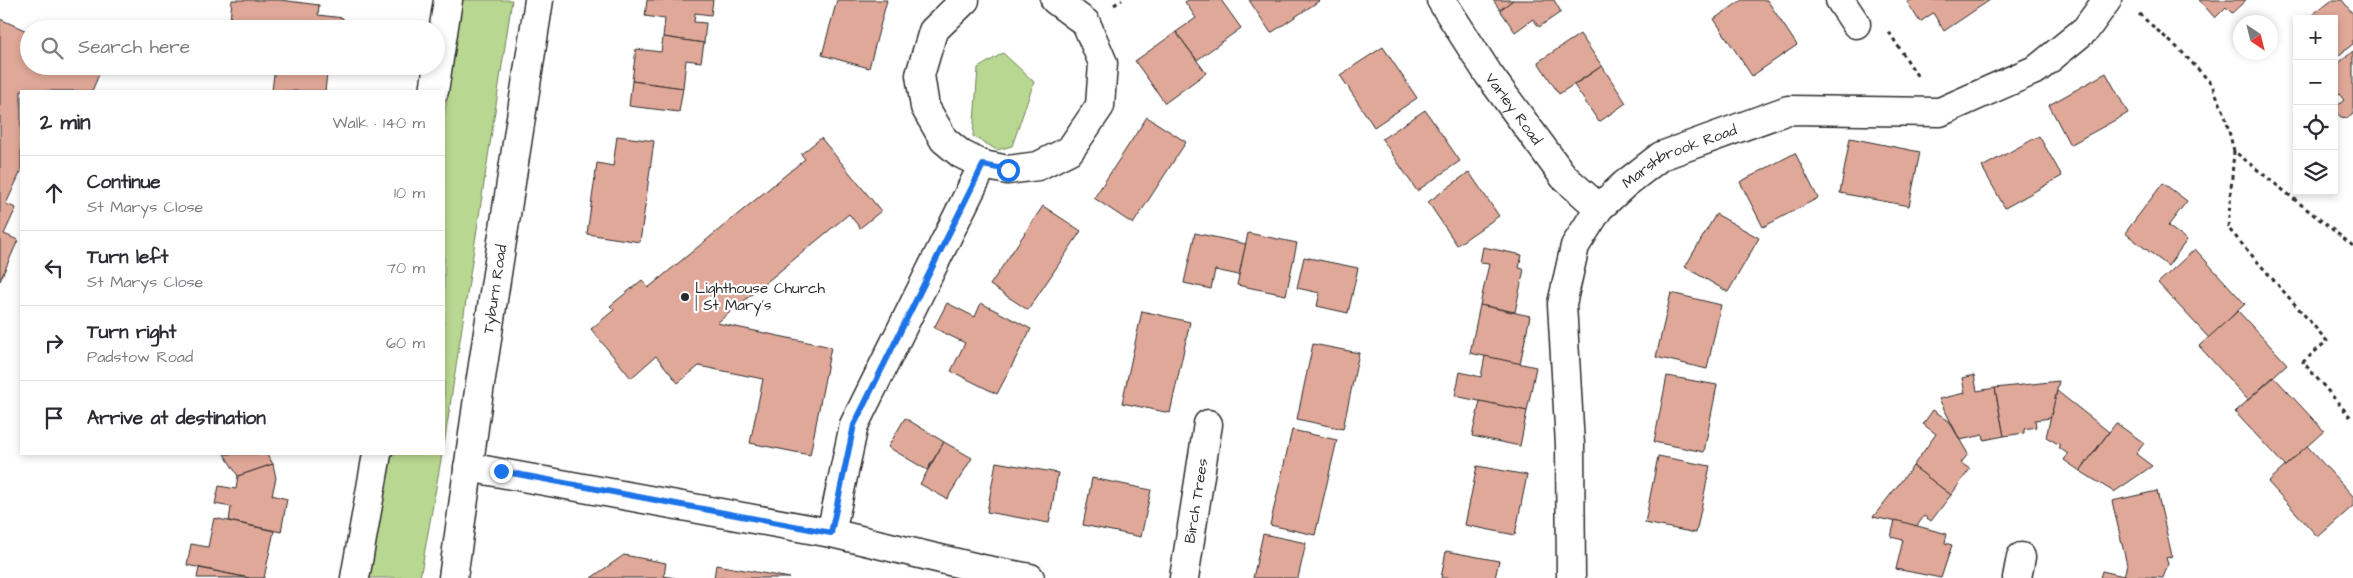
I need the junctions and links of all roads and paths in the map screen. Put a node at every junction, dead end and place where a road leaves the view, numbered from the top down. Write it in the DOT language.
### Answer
graph roads {
  1 [pos="448,0"];
  2 [pos="539,0"];
  3 [pos="965,0"];
  4 [pos="1055,0"];
  5 [pos="1441,0"];
  6 [pos="1840,0"];
  7 [pos="2107,0"];
  8 [pos="2138,13"];
  9 [pos="445,20"];
  10 [pos="1856,24"];
  11 [pos="436,75"];
  12 [pos="434,90"];
  13 [pos="1940,112"];
  14 [pos="2234,151"];
  15 [pos="983,165"];
  16 [pos="1600,208"];
  17 [pos="2353,246"];
  18 [pos="2353,420"];
  19 [pos="1208,424"];
  20 [pos="377,455"];
  21 [pos="468,467"];
  22 [pos="831,533"];
  23 [pos="986,574"];
  24 [pos="355,578"];
  25 [pos="453,578"];
  26 [pos="1030,578"];
  27 [pos="1184,578"];
  28 [pos="1571,578"];
  1 -- 9 [label="street"];
  2 -- 21 [label="street, Tyburn Road"];
  3 -- 15 [label="street"];
  4 -- 15 [label="street"];
  5 -- 16 [label="street, Varley Road"];
  6 -- 10 [label="street"];
  7 -- 13 [label="street, Marshbrook Road"];
  8 -- 14 [label="path"];
  10 -- 13 [label="path"];
  11 -- 12 [label="street"];
  13 -- 16 [label="street, Marshbrook Road"];
  14 -- 17 [label="path"];
  14 -- 18 [label="path"];
  15 -- 22 [label="street"];
  16 -- 28 [label="street, Marshbrook Road"];
  19 -- 27 [label="street, Birch Trees"];
  20 -- 24 [label="street"];
  21 -- 22 [label="street"];
  21 -- 25 [label="street, Tyburn Road"];
  22 -- 23 [label="street"];
  23 -- 26 [label="street"];
}
